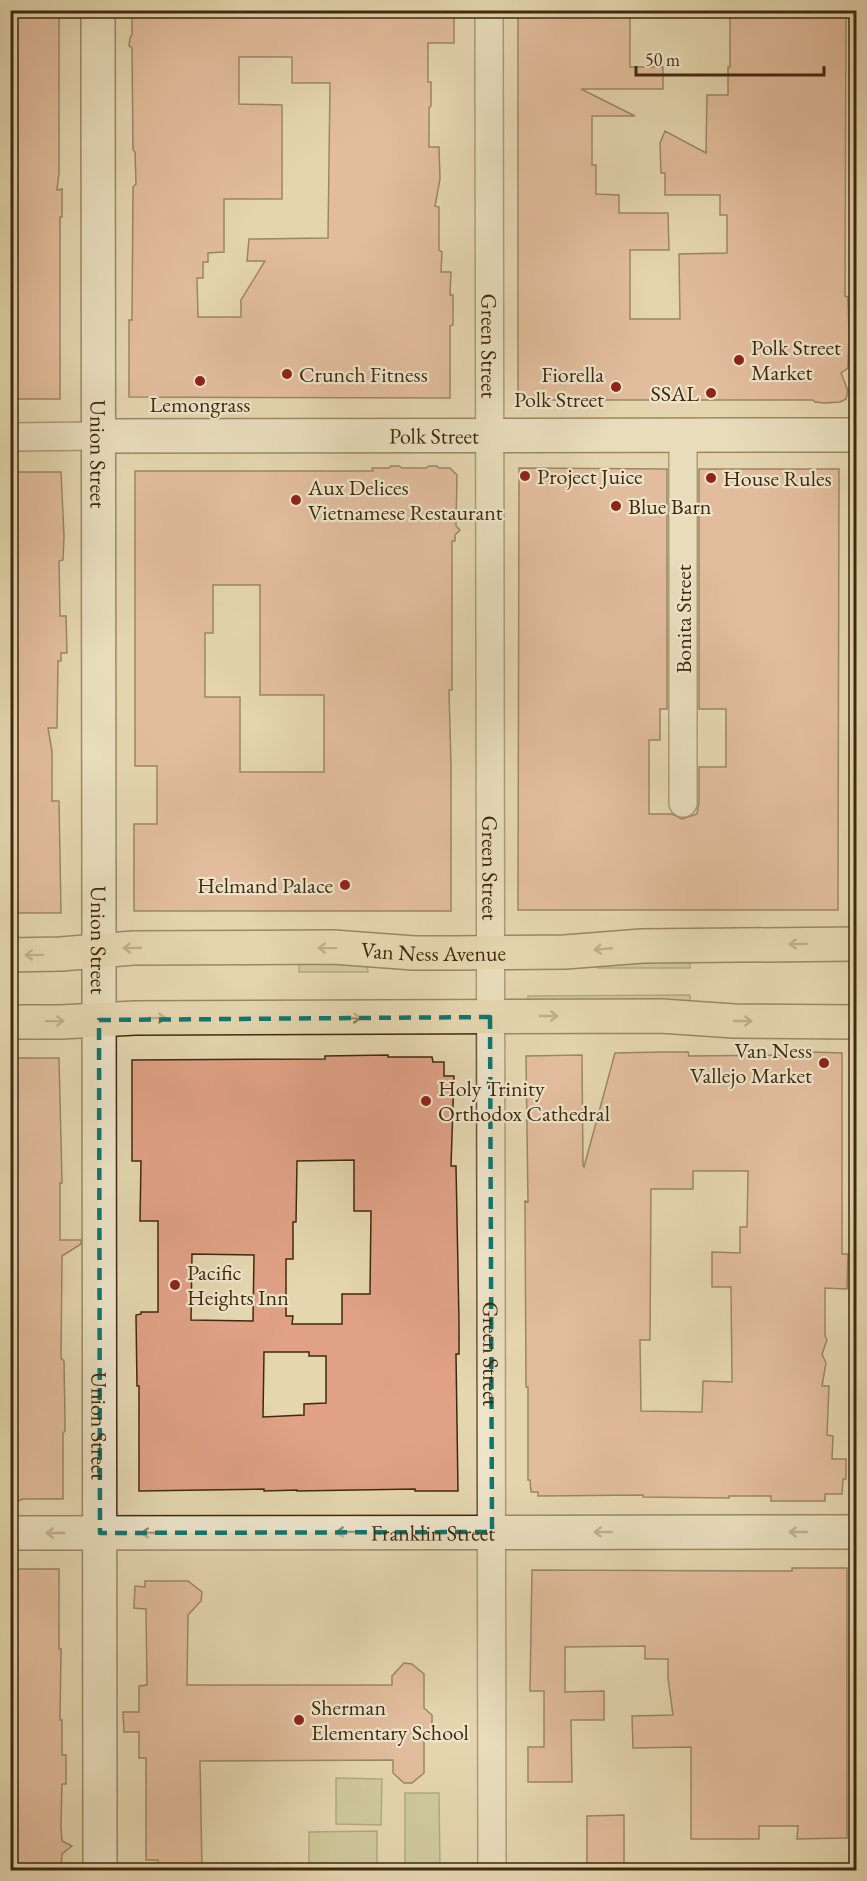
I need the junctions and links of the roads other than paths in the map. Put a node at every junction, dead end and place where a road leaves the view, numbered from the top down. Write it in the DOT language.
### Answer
graph roads {
  1 [pos="98,10"];
  2 [pos="489,10"];
  3 [pos="490,435"];
  4 [pos="683,435"];
  5 [pos="856,435"];
  6 [pos="98,436"];
  7 [pos="10,437"];
  8 [pos="683,803"];
  9 [pos="856,944"];
  10 [pos="99,950"];
  11 [pos="490,953"];
  12 [pos="10,955"];
  13 [pos="490,1017"];
  14 [pos="99,1020"];
  15 [pos="10,1022"];
  16 [pos="856,1022"];
  17 [pos="492,1532"];
  18 [pos="856,1532"];
  19 [pos="10,1533"];
  20 [pos="100,1533"];
  21 [pos="100,1870"];
  22 [pos="492,1870"];
  1 -- 6 [label="street, Union Street"];
  2 -- 3 [label="street, Green Street"];
  3 -- 4 [label="street, Polk Street"];
  3 -- 6 [label="street, Polk Street"];
  3 -- 11 [label="street, Green Street"];
  4 -- 5 [label="street, Polk Street"];
  4 -- 8 [label="street, Bonita Street"];
  6 -- 7 [label="street, Polk Street"];
  6 -- 10 [label="street, Union Street"];
  9 -- 11 [label="highway, Van Ness Avenue, one-way"];
  11 -- 10 [label="highway, Van Ness Avenue, one-way"];
  10 -- 12 [label="highway, Van Ness Avenue, one-way"];
  10 -- 14 [label="street, Union Street"];
  11 -- 13 [label="street, Green Street"];
  14 -- 13 [label="highway, one-way"];
  13 -- 16 [label="highway, one-way"];
  13 -- 17 [label="street, Green Street"];
  15 -- 14 [label="highway, one-way"];
  14 -- 20 [label="street, Union Street"];
  18 -- 17 [label="street, Franklin Street, one-way"];
  17 -- 20 [label="street, Franklin Street, one-way"];
  17 -- 22 [label="street, Green Street"];
  20 -- 19 [label="street, Franklin Street, one-way"];
  20 -- 21 [label="street, Union Street"];
}
